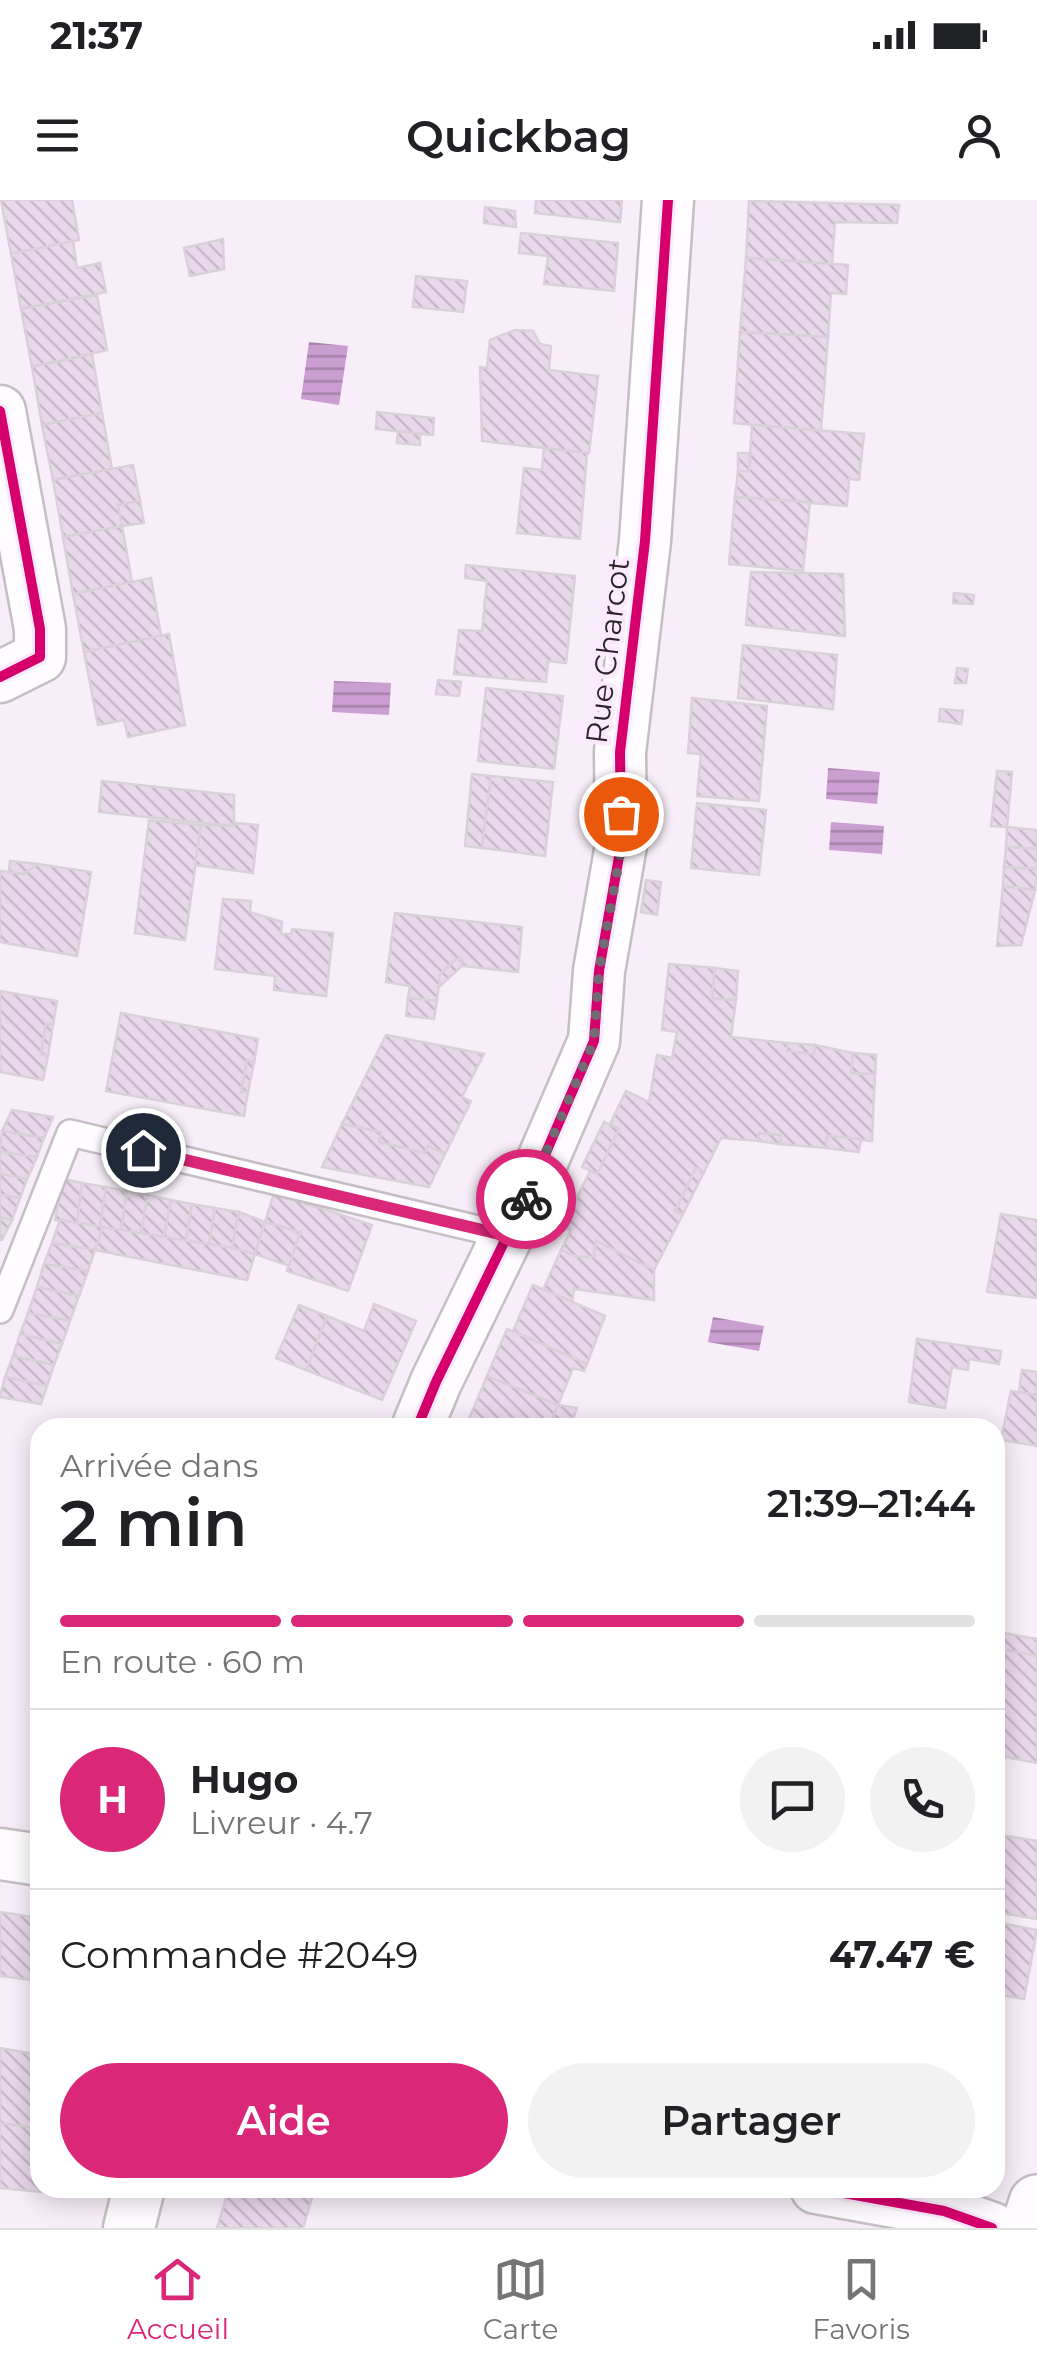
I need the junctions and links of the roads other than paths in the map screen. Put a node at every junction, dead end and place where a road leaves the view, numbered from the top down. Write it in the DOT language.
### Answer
graph roads {
  1 [pos="668,200"];
  2 [pos="0,411"];
  3 [pos="20,667"];
  4 [pos="508,1236"];
  5 [pos="0,1310"];
  6 [pos="421,1418"];
  7 [pos="0,1854"];
  8 [pos="30,1858"];
  9 [pos="136,2198"];
  10 [pos="872,2198"];
  11 [pos="1037,2203"];
  12 [pos="128,2228"];
  13 [pos="992,2228"];
  14 [pos="1029,2228"];
  1 -- 4 [label="street, Rue Charcot"];
  2 -- 3 [label="street"];
  4 -- 5 [label="lane"];
  4 -- 6 [label="street, Rue Charcot"];
  7 -- 8 [label="street"];
  9 -- 12 [label="street"];
  10 -- 13 [label="street"];
  11 -- 14 [label="main road"];
}
